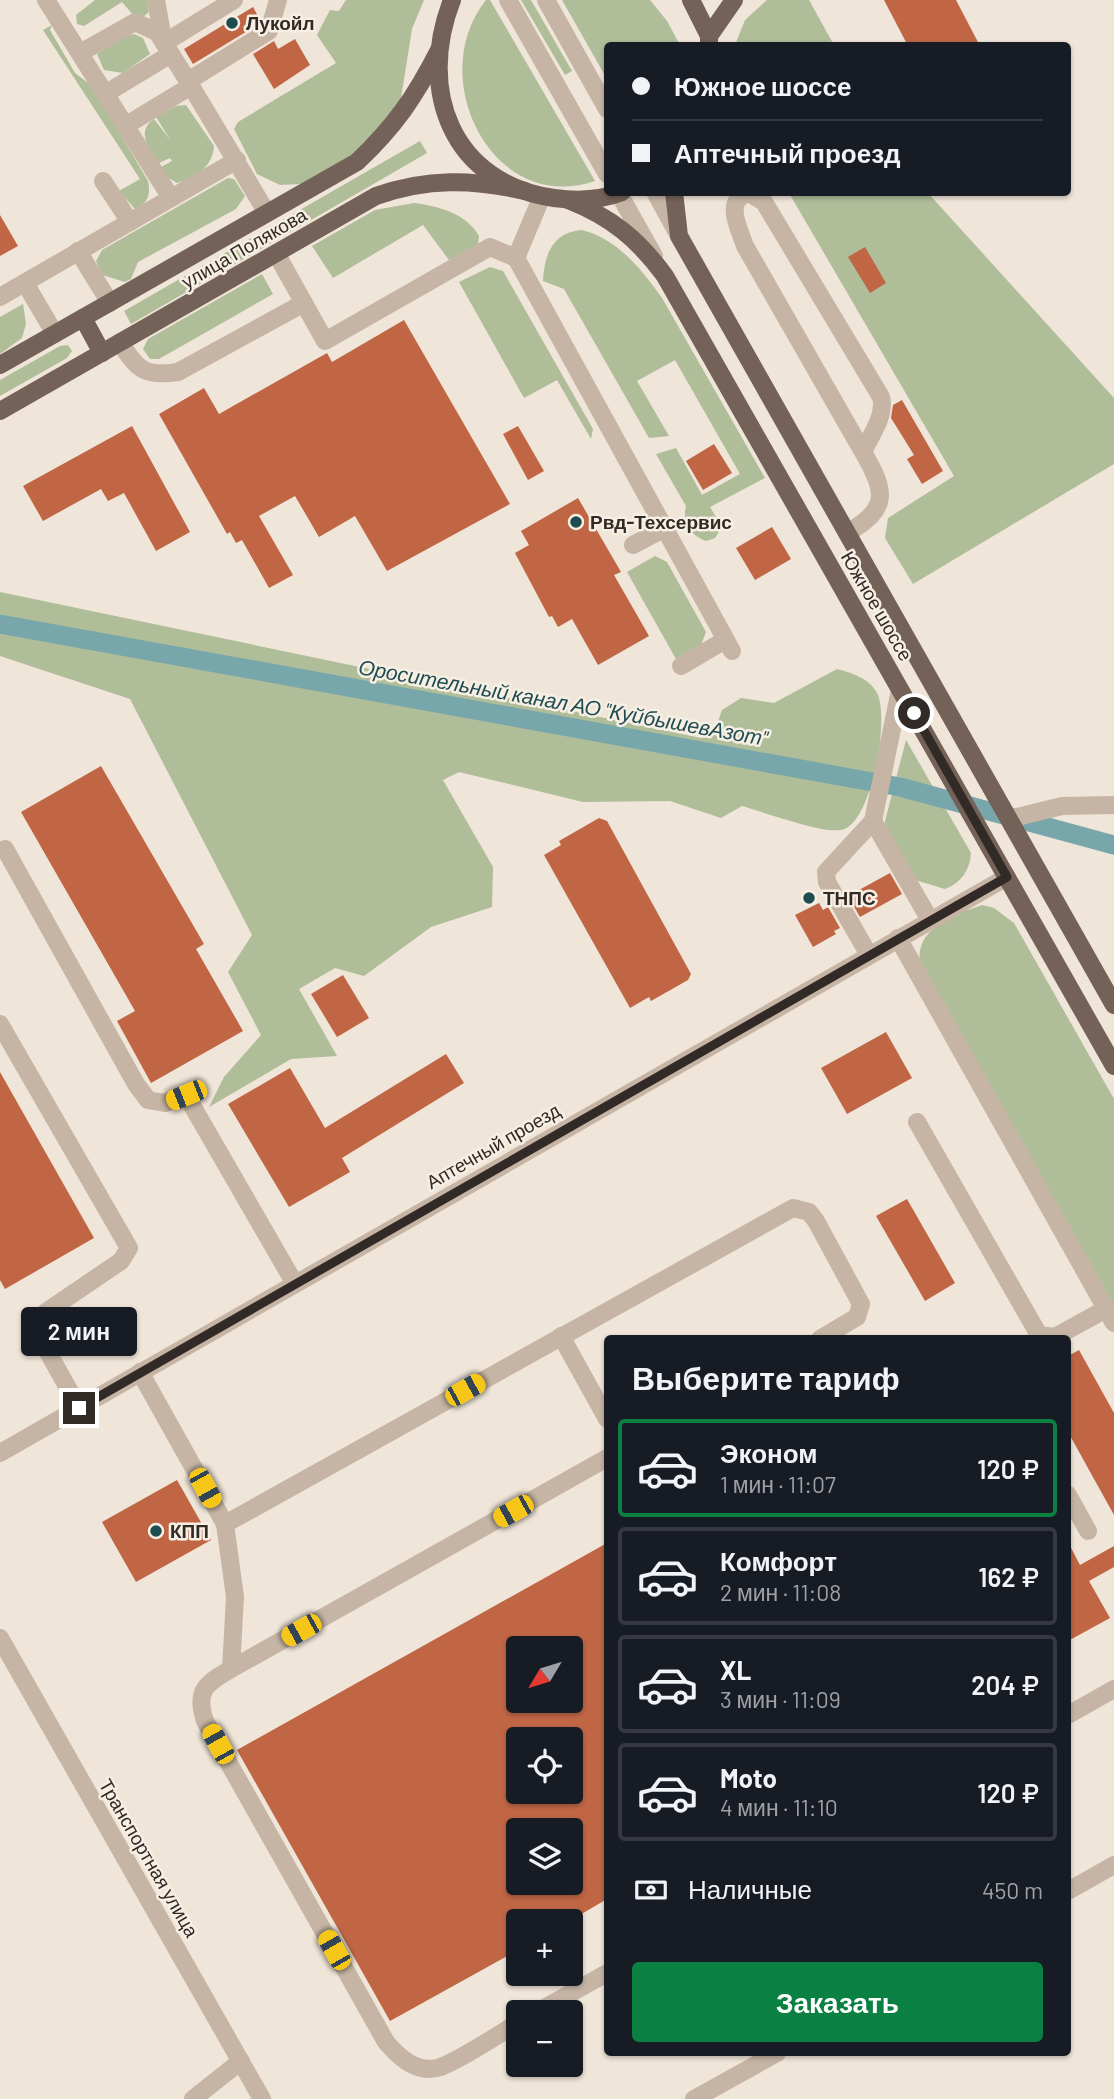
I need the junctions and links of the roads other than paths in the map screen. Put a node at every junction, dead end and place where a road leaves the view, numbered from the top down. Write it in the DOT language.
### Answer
graph roads {
  1 [pos="46,0"];
  2 [pos="156,0"];
  3 [pos="234,0"];
  4 [pos="278,0"];
  5 [pos="452,0"];
  6 [pos="508,0"];
  7 [pos="546,0"];
  8 [pos="691,0"];
  9 [pos="734,0"];
  10 [pos="709,41"];
  11 [pos="167,48"];
  12 [pos="439,50"];
  13 [pos="79,53"];
  14 [pos="190,83"];
  15 [pos="105,93"];
  16 [pos="604,104"];
  17 [pos="125,126"];
  18 [pos="237,160"];
  19 [pos="604,169"];
  20 [pos="103,181"];
  21 [pos="533,194"];
  22 [pos="609,196"];
  23 [pos="622,196"];
  24 [pos="657,196"];
  25 [pos="674,196"];
  26 [pos="741,196"];
  27 [pos="755,196"];
  28 [pos="171,198"];
  29 [pos="568,200"];
  30 [pos="267,213"];
  31 [pos="130,222"];
  32 [pos="679,236"];
  33 [pos="78,251"];
  34 [pos="276,253"];
  35 [pos="516,258"];
  36 [pos="666,276"];
  37 [pos="25,283"];
  38 [pos="0,297"];
  39 [pos="110,303"];
  40 [pos="304,303"];
  41 [pos="83,318"];
  42 [pos="55,334"];
  43 [pos="120,342"];
  44 [pos="102,353"];
  45 [pos="0,365"];
  46 [pos="0,411"];
  47 [pos="863,452"];
  48 [pos="665,528"];
  49 [pos="847,533"];
  50 [pos="633,545"];
  51 [pos="681,666"];
  52 [pos="900,690"];
  53 [pos="1114,805"];
  54 [pos="1009,819"];
  55 [pos="873,821"];
  56 [pos="5,849"];
  57 [pos="1007,877"];
  58 [pos="930,920"];
  59 [pos="898,938"];
  60 [pos="869,955"];
  61 [pos="1114,1005"];
  62 [pos="0,1024"];
  63 [pos="1114,1066"];
  64 [pos="918,1122"];
  65 [pos="295,1284"];
  66 [pos="1110,1316"];
  67 [pos="827,1335"];
  68 [pos="1041,1335"];
  69 [pos="1061,1335"];
  70 [pos="561,1336"];
  71 [pos="140,1373"];
  72 [pos="79,1408"];
  73 [pos="604,1414"];
  74 [pos="0,1453"];
  75 [pos="604,1460"];
  76 [pos="1071,1500"];
  77 [pos="225,1524"];
  78 [pos="1088,1531"];
  79 [pos="0,1638"];
  80 [pos="231,1669"];
  81 [pos="1114,1689"];
  82 [pos="1071,1713"];
  83 [pos="1114,1865"];
  84 [pos="1071,1889"];
  85 [pos="604,1975"];
  86 [pos="559,2000"];
  87 [pos="506,2030"];
  88 [pos="772,2056"];
  89 [pos="240,2061"];
  90 [pos="193,2099"];
  91 [pos="262,2099"];
  92 [pos="694,2099"];
  1 -- 13 [label="street"];
  2 -- 11 [label="street"];
  3 -- 11 [label="street"];
  4 -- 14 [label="street"];
  5 -- 12 [label="main road, Южное шоссе"];
  6 -- 19 [label="street"];
  7 -- 16 [label="street"];
  8 -- 10 [label="main road"];
  9 -- 10 [label="main road"];
  11 -- 13 [label="street"];
  11 -- 14 [label="street"];
  11 -- 15 [label="street"];
  12 -- 21 [label="main road, Южное шоссе"];
  12 -- 30 [label="main road, улица Полякова"];
  13 -- 15 [label="street"];
  14 -- 17 [label="street"];
  14 -- 18 [label="street"];
  15 -- 17 [label="street"];
  17 -- 28 [label="street"];
  18 -- 28 [label="street"];
  18 -- 30 [label="street"];
  20 -- 31 [label="street"];
  21 -- 29 [label="main road, Южное шоссе"];
  21 -- 34 [label="main road, улица Полякова"];
  21 -- 35 [label="street"];
  22 -- 29 [label="main road, Южное шоссе"];
  23 -- 36 [label="street"];
  24 -- 32 [label="street"];
  25 -- 32 [label="main road, Южное шоссе"];
  26 -- 47 [label="street"];
  27 -- 47 [label="street"];
  28 -- 31 [label="street"];
  29 -- 36 [label="main road, Южное шоссе"];
  30 -- 39 [label="main road, улица Полякова"];
  31 -- 33 [label="street"];
  32 -- 49 [label="main road, Южное шоссе"];
  33 -- 37 [label="street"];
  33 -- 39 [label="street"];
  34 -- 40 [label="street"];
  34 -- 43 [label="main road, улица Полякова"];
  35 -- 40 [label="street"];
  35 -- 48 [label="street"];
  36 -- 52 [label="main road, Южное шоссе"];
  37 -- 38 [label="street"];
  37 -- 42 [label="street"];
  39 -- 41 [label="main road, улица Полякова"];
  40 -- 43 [label="street"];
  41 -- 42 [label="main road, улица Полякова"];
  41 -- 44 [label="main road"];
  42 -- 45 [label="main road, улица Полякова"];
  43 -- 44 [label="main road, улица Полякова"];
  44 -- 46 [label="main road, улица Полякова"];
  47 -- 49 [label="street"];
  48 -- 50 [label="street"];
  48 -- 51 [label="street"];
  49 -- 54 [label="main road, Южное шоссе"];
  52 -- 55 [label="street"];
  52 -- 57 [label="main road, Южное шоссе"];
  53 -- 54 [label="street"];
  54 -- 61 [label="main road, Южное шоссе"];
  55 -- 58 [label="street"];
  55 -- 60 [label="street"];
  56 -- 65 [label="street"];
  57 -- 58 [label="street, Аптечный проезд"];
  57 -- 63 [label="main road, Южное шоссе"];
  58 -- 59 [label="street, Аптечный проезд"];
  59 -- 60 [label="street, Аптечный проезд"];
  59 -- 66 [label="street"];
  60 -- 65 [label="street, Аптечный проезд"];
  62 -- 72 [label="street"];
  64 -- 68 [label="street"];
  65 -- 71 [label="street, Аптечный проезд"];
  66 -- 69 [label="street"];
  67 -- 70 [label="street"];
  70 -- 73 [label="street"];
  70 -- 77 [label="street"];
  71 -- 72 [label="street, Аптечный проезд"];
  71 -- 77 [label="street"];
  72 -- 74 [label="street, Аптечный проезд"];
  75 -- 80 [label="street"];
  76 -- 78 [label="street"];
  77 -- 80 [label="street"];
  79 -- 89 [label="street, Транспортная улица"];
  80 -- 87 [label="street"];
  81 -- 82 [label="street"];
  83 -- 84 [label="street"];
  85 -- 86 [label="street"];
  88 -- 92 [label="street"];
  89 -- 90 [label="street"];
  89 -- 91 [label="street, Транспортная улица"];
}
